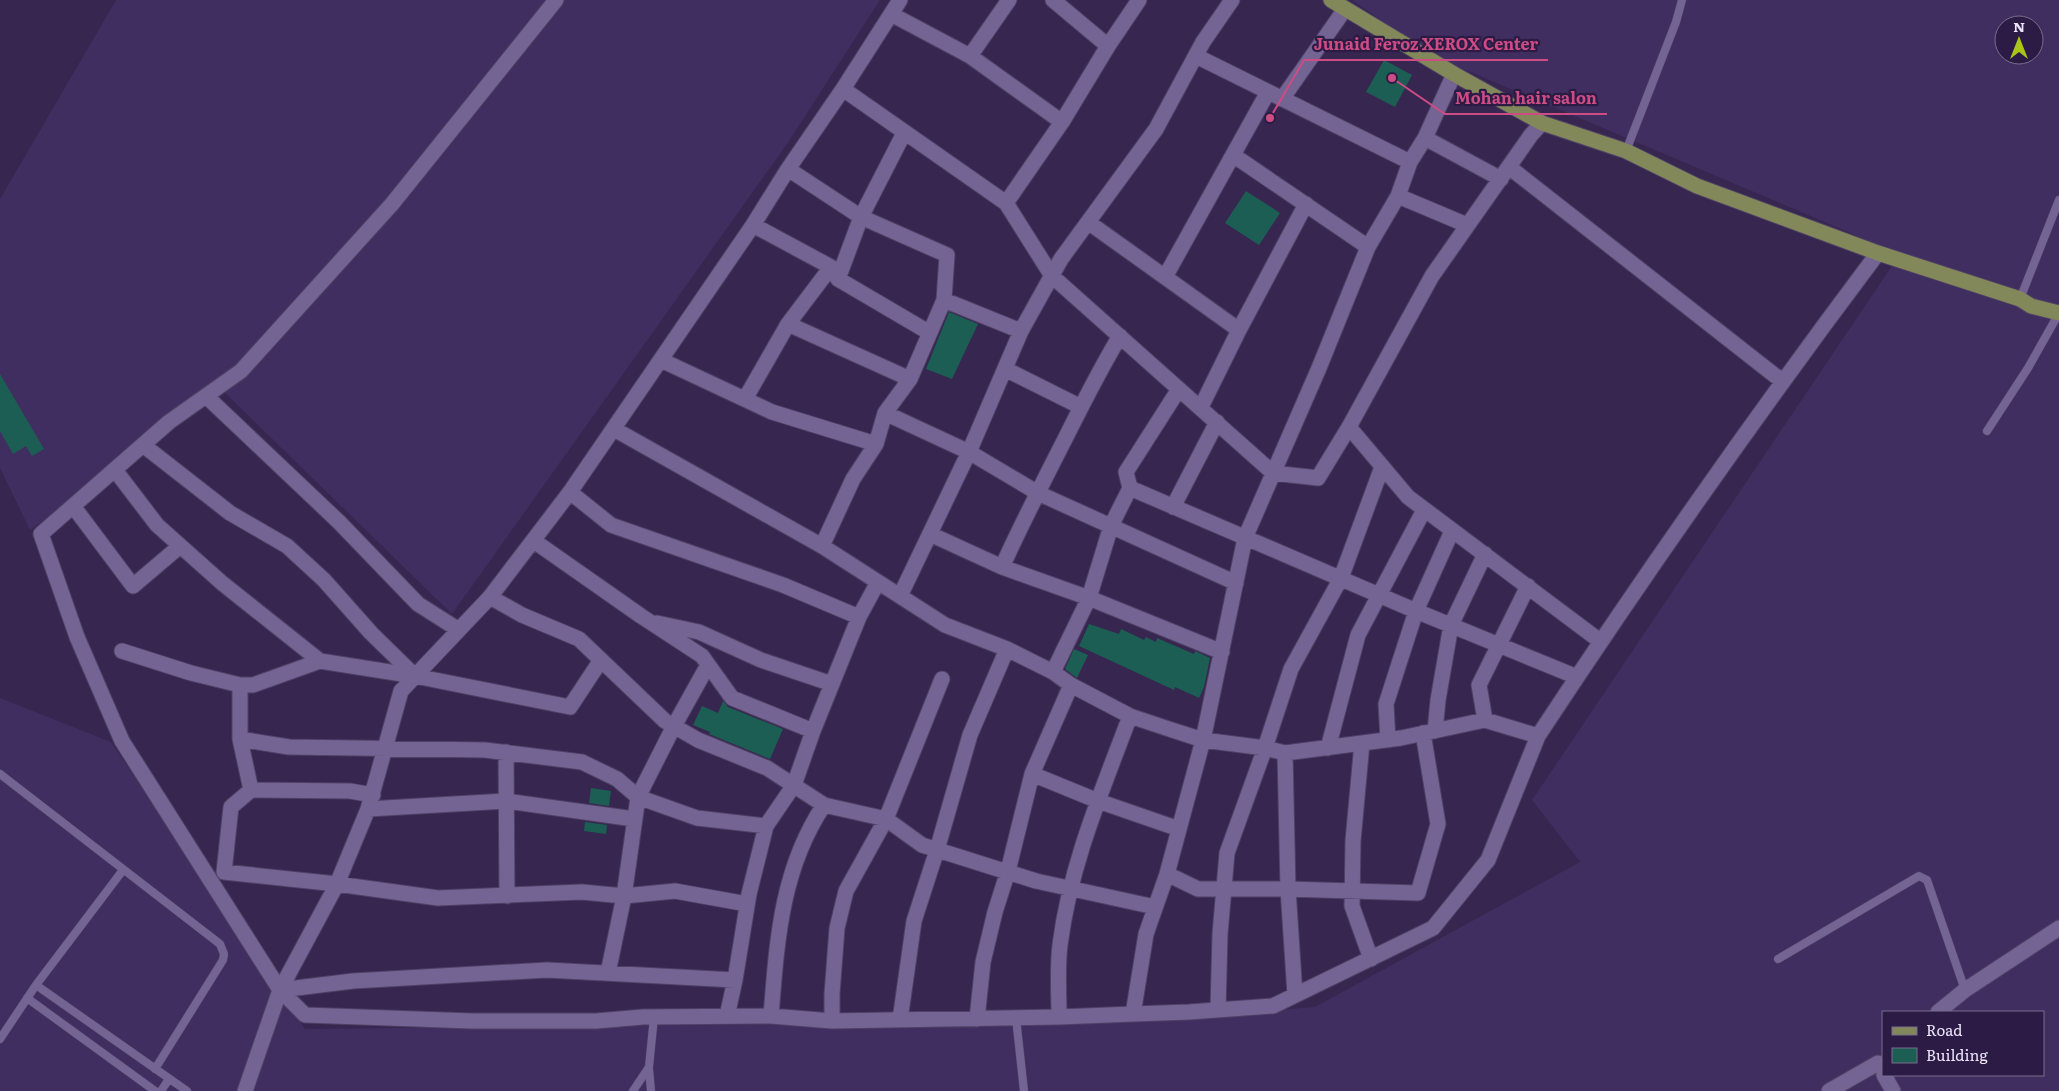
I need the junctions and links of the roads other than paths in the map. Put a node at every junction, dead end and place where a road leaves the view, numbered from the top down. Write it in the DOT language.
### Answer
graph roads {
  1 [pos="556,0"];
  2 [pos="900,0"];
  3 [pos="1009,0"];
  4 [pos="1053,0"];
  5 [pos="1139,0"];
  6 [pos="1232,0"];
  7 [pos="1331,0"];
  8 [pos="1682,0"];
  9 [pos="1345,9"];
  10 [pos="891,14"];
  11 [pos="1108,46"];
  12 [pos="970,56"];
  13 [pos="1196,56"];
  14 [pos="1454,74"];
  15 [pos="843,89"];
  16 [pos="1268,92"];
  17 [pos="1282,99"];
  18 [pos="1062,122"];
  19 [pos="1542,123"];
  20 [pos="904,133"];
  21 [pos="1425,138"];
  22 [pos="1626,151"];
  23 [pos="1233,155"];
  24 [pos="1410,162"];
  25 [pos="788,169"];
  26 [pos="1505,173"];
  27 [pos="1398,196"];
  28 [pos="2059,200"];
  29 [pos="1006,203"];
  30 [pos="1306,204"];
  31 [pos="861,217"];
  32 [pos="1088,222"];
  33 [pos="753,225"];
  34 [pos="1467,225"];
  35 [pos="1368,247"];
  36 [pos="1878,253"];
  37 [pos="834,273"];
  38 [pos="1052,276"];
  39 [pos="1165,278"];
  40 [pos="2020,299"];
  41 [pos="944,300"];
  42 [pos="2059,313"];
  43 [pos="788,324"];
  44 [pos="1021,330"];
  45 [pos="1238,330"];
  46 [pos="930,333"];
  47 [pos="1120,336"];
  48 [pos="661,360"];
  49 [pos="1005,369"];
  50 [pos="910,379"];
  51 [pos="1782,381"];
  52 [pos="1179,389"];
  53 [pos="206,396"];
  54 [pos="745,399"];
  55 [pos="1081,407"];
  56 [pos="1201,407"];
  57 [pos="885,412"];
  58 [pos="1217,422"];
  59 [pos="1349,427"];
  60 [pos="614,429"];
  61 [pos="1987,431"];
  62 [pos="876,444"];
  63 [pos="143,445"];
  64 [pos="969,452"];
  65 [pos="1382,467"];
  66 [pos="114,470"];
  67 [pos="1274,473"];
  68 [pos="1130,488"];
  69 [pos="570,492"];
  70 [pos="1038,492"];
  71 [pos="73,506"];
  72 [pos="1173,507"];
  73 [pos="1424,510"];
  74 [pos="1111,526"];
  75 [pos="1452,530"];
  76 [pos="930,534"];
  77 [pos="1245,538"];
  78 [pos="534,541"];
  79 [pos="180,546"];
  80 [pos="822,546"];
  81 [pos="1485,554"];
  82 [pos="1002,567"];
  83 [pos="1341,578"];
  84 [pos="878,582"];
  85 [pos="1236,583"];
  86 [pos="1528,586"];
  87 [pos="1379,595"];
  88 [pos="900,596"];
  89 [pos="490,597"];
  90 [pos="1089,598"];
  91 [pos="1416,611"];
  92 [pos="859,617"];
  93 [pos="649,622"];
  94 [pos="1450,625"];
  95 [pos="459,630"];
  96 [pos="1600,641"];
  97 [pos="1498,646"];
  98 [pos="1007,649"];
  99 [pos="122,651"];
  100 [pos="1222,652"];
  101 [pos="601,660"];
  102 [pos="320,661"];
  103 [pos="708,665"];
  104 [pos="1053,672"];
  105 [pos="415,676"];
  106 [pos="1577,677"];
  107 [pos="942,679"];
  108 [pos="832,684"];
  109 [pos="240,685"];
  110 [pos="1071,685"];
  111 [pos="1130,716"];
  112 [pos="1485,720"];
  113 [pos="674,726"];
  114 [pos="813,730"];
  115 [pos="1429,732"];
  116 [pos="1538,736"];
  117 [pos="240,739"];
  118 [pos="1203,740"];
  119 [pos="1388,740"];
  120 [pos="1362,743"];
  121 [pos="1265,748"];
  122 [pos="1328,748"];
  123 [pos="384,749"];
  124 [pos="506,752"];
  125 [pos="1285,753"];
  126 [pos="0,774"];
  127 [pos="1032,774"];
  128 [pos="794,785"];
  129 [pos="251,790"];
  130 [pos="638,797"];
  131 [pos="506,801"];
  132 [pos="1098,801"];
  133 [pos="370,802"];
  134 [pos="824,805"];
  135 [pos="634,819"];
  136 [pos="886,819"];
  137 [pos="766,826"];
  138 [pos="1179,829"];
  139 [pos="937,850"];
  140 [pos="123,870"];
  141 [pos="1008,871"];
  142 [pos="1167,874"];
  143 [pos="337,884"];
  144 [pos="1288,888"];
  145 [pos="1071,889"];
  146 [pos="1224,889"];
  147 [pos="1353,891"];
  148 [pos="507,896"];
  149 [pos="624,896"];
  150 [pos="747,904"];
  151 [pos="1156,907"];
  152 [pos="2059,928"];
  153 [pos="1371,959"];
  154 [pos="1778,959"];
  155 [pos="608,973"];
  156 [pos="735,980"];
  157 [pos="36,985"];
  158 [pos="280,990"];
  159 [pos="1965,990"];
  160 [pos="1295,996"];
  161 [pos="27,998"];
  162 [pos="1218,1010"];
  163 [pos="1939,1011"];
  164 [pos="1133,1014"];
  165 [pos="728,1016"];
  166 [pos="771,1016"];
  167 [pos="654,1017"];
  168 [pos="1059,1017"];
  169 [pos="1016,1018"];
  170 [pos="977,1019"];
  171 [pos="900,1020"];
  172 [pos="832,1021"];
  173 [pos="0,1039"];
  174 [pos="649,1067"];
  175 [pos="1882,1067"];
  176 [pos="155,1069"];
  177 [pos="1886,1076"];
  178 [pos="169,1079"];
  179 [pos="155,1091"];
  180 [pos="161,1091"];
  181 [pos="187,1091"];
  182 [pos="245,1091"];
  183 [pos="633,1091"];
  184 [pos="651,1091"];
  185 [pos="1024,1091"];
  186 [pos="1829,1091"];
  187 [pos="1893,1091"];
  1 -- 53 [label="street"];
  2 -- 10 [label="street"];
  3 -- 12 [label="street"];
  4 -- 11 [label="street"];
  5 -- 11 [label="street"];
  6 -- 13 [label="street"];
  7 -- 9 [label="main road"];
  8 -- 22 [label="lane"];
  9 -- 14 [label="main road"];
  9 -- 17 [label="street"];
  10 -- 12 [label="street"];
  10 -- 15 [label="street"];
  11 -- 18 [label="street"];
  12 -- 18 [label="street"];
  13 -- 16 [label="street"];
  13 -- 32 [label="street"];
  14 -- 19 [label="main road"];
  14 -- 21 [label="street"];
  15 -- 20 [label="street"];
  15 -- 25 [label="street"];
  16 -- 17 [label="street"];
  16 -- 23 [label="street"];
  17 -- 24 [label="street"];
  18 -- 29 [label="street"];
  19 -- 22 [label="main road"];
  19 -- 26 [label="street"];
  20 -- 29 [label="street"];
  20 -- 31 [label="street"];
  21 -- 24 [label="street"];
  21 -- 26 [label="street"];
  22 -- 36 [label="main road"];
  23 -- 30 [label="street"];
  23 -- 39 [label="street"];
  24 -- 27 [label="street"];
  25 -- 31 [label="street"];
  25 -- 33 [label="street"];
  26 -- 34 [label="street"];
  26 -- 51 [label="street"];
  27 -- 34 [label="street"];
  27 -- 35 [label="street"];
  28 -- 40 [label="lane"];
  29 -- 38 [label="street"];
  30 -- 35 [label="street"];
  30 -- 45 [label="street"];
  31 -- 37 [label="street"];
  31 -- 41 [label="street"];
  32 -- 38 [label="street"];
  32 -- 39 [label="street"];
  33 -- 37 [label="street"];
  33 -- 48 [label="street"];
  34 -- 59 [label="street"];
  35 -- 67 [label="street"];
  36 -- 40 [label="main road"];
  36 -- 51 [label="street"];
  37 -- 43 [label="street"];
  37 -- 46 [label="street"];
  38 -- 44 [label="street"];
  38 -- 47 [label="street"];
  39 -- 45 [label="street"];
  40 -- 42 [label="main road"];
  41 -- 44 [label="street"];
  41 -- 46 [label="street"];
  42 -- 61 [label="lane"];
  43 -- 50 [label="street"];
  43 -- 54 [label="street"];
  44 -- 49 [label="street"];
  45 -- 56 [label="street"];
  46 -- 50 [label="street"];
  47 -- 52 [label="street"];
  47 -- 55 [label="street"];
  48 -- 54 [label="street"];
  48 -- 60 [label="street"];
  49 -- 55 [label="street"];
  49 -- 64 [label="street"];
  50 -- 57 [label="street"];
  51 -- 96 [label="street"];
  52 -- 56 [label="street"];
  52 -- 68 [label="street"];
  53 -- 63 [label="street"];
  53 -- 95 [label="street"];
  54 -- 62 [label="street"];
  55 -- 70 [label="street"];
  56 -- 58 [label="street"];
  57 -- 62 [label="street"];
  57 -- 64 [label="street"];
  58 -- 67 [label="street"];
  58 -- 72 [label="street"];
  59 -- 65 [label="street"];
  59 -- 67 [label="street"];
  60 -- 69 [label="street"];
  60 -- 80 [label="street"];
  62 -- 80 [label="street"];
  63 -- 66 [label="street"];
  63 -- 105 [label="street"];
  64 -- 70 [label="street"];
  64 -- 76 [label="street"];
  65 -- 73 [label="street"];
  65 -- 83 [label="street"];
  66 -- 71 [label="street"];
  66 -- 79 [label="street"];
  67 -- 77 [label="street"];
  68 -- 72 [label="street"];
  68 -- 74 [label="street"];
  69 -- 78 [label="street"];
  69 -- 92 [label="street"];
  70 -- 74 [label="street"];
  70 -- 82 [label="street"];
  71 -- 79 [label="street"];
  71 -- 158 [label="street"];
  72 -- 77 [label="street"];
  73 -- 75 [label="street"];
  73 -- 87 [label="street"];
  74 -- 85 [label="street"];
  74 -- 90 [label="street"];
  75 -- 81 [label="street"];
  75 -- 91 [label="street"];
  76 -- 82 [label="street"];
  76 -- 88 [label="street"];
  77 -- 83 [label="street"];
  77 -- 85 [label="street"];
  78 -- 89 [label="street"];
  78 -- 93 [label="street"];
  79 -- 102 [label="street"];
  80 -- 84 [label="street"];
  81 -- 86 [label="street"];
  81 -- 94 [label="street"];
  82 -- 90 [label="street"];
  83 -- 87 [label="street"];
  83 -- 121 [label="street"];
  84 -- 88 [label="street"];
  84 -- 92 [label="street"];
  85 -- 100 [label="street"];
  86 -- 96 [label="street"];
  86 -- 97 [label="street"];
  87 -- 91 [label="street"];
  87 -- 122 [label="street"];
  88 -- 98 [label="street"];
  89 -- 95 [label="street"];
  89 -- 101 [label="street"];
  90 -- 100 [label="street"];
  90 -- 104 [label="street"];
  91 -- 94 [label="street"];
  91 -- 119 [label="street"];
  92 -- 108 [label="street"];
  93 -- 103 [label="street"];
  93 -- 108 [label="street"];
  94 -- 97 [label="street"];
  94 -- 115 [label="street"];
  95 -- 105 [label="street"];
  96 -- 106 [label="street"];
  97 -- 106 [label="street"];
  97 -- 112 [label="street"];
  98 -- 104 [label="street"];
  98 -- 139 [label="street"];
  99 -- 109 [label="street"];
  100 -- 118 [label="street"];
  101 -- 105 [label="street"];
  101 -- 113 [label="street"];
  102 -- 105 [label="street"];
  102 -- 109 [label="street"];
  103 -- 113 [label="street"];
  103 -- 114 [label="street"];
  104 -- 110 [label="street"];
  105 -- 123 [label="street"];
  106 -- 116 [label="street"];
  107 -- 136 [label="street"];
  108 -- 114 [label="street"];
  109 -- 117 [label="street"];
  110 -- 111 [label="street"];
  110 -- 127 [label="street"];
  111 -- 118 [label="street"];
  111 -- 132 [label="street"];
  112 -- 115 [label="street"];
  112 -- 116 [label="street"];
  113 -- 128 [label="street"];
  113 -- 130 [label="street"];
  114 -- 128 [label="street"];
  115 -- 119 [label="street"];
  115 -- 147 [label="street"];
  116 -- 153 [label="street"];
  117 -- 123 [label="street"];
  117 -- 129 [label="street"];
  118 -- 121 [label="street"];
  118 -- 138 [label="street"];
  119 -- 120 [label="street"];
  120 -- 122 [label="street"];
  120 -- 147 [label="street"];
  121 -- 125 [label="street"];
  121 -- 146 [label="street"];
  122 -- 125 [label="street"];
  123 -- 124 [label="street"];
  123 -- 133 [label="street"];
  124 -- 130 [label="street"];
  124 -- 131 [label="street"];
  125 -- 144 [label="street"];
  126 -- 140 [label="lane"];
  127 -- 132 [label="street"];
  127 -- 141 [label="street"];
  128 -- 134 [label="street"];
  128 -- 137 [label="street"];
  129 -- 133 [label="street"];
  129 -- 143 [label="street"];
  130 -- 135 [label="street"];
  130 -- 137 [label="street"];
  131 -- 133 [label="street"];
  131 -- 135 [label="street"];
  131 -- 148 [label="street"];
  132 -- 138 [label="street"];
  132 -- 145 [label="street"];
  133 -- 143 [label="street"];
  134 -- 136 [label="street"];
  134 -- 166 [label="street"];
  135 -- 149 [label="street"];
  136 -- 139 [label="street"];
  136 -- 172 [label="street"];
  137 -- 150 [label="street"];
  138 -- 142 [label="street"];
  139 -- 141 [label="street"];
  139 -- 171 [label="street"];
  140 -- 157 [label="lane"];
  140 -- 176 [label="lane"];
  141 -- 145 [label="street"];
  141 -- 170 [label="street"];
  142 -- 146 [label="street"];
  142 -- 151 [label="street"];
  143 -- 148 [label="street"];
  143 -- 158 [label="street"];
  144 -- 146 [label="street"];
  144 -- 147 [label="street"];
  144 -- 160 [label="street"];
  145 -- 151 [label="street"];
  145 -- 168 [label="street"];
  146 -- 162 [label="street"];
  147 -- 153 [label="street"];
  148 -- 149 [label="street"];
  149 -- 150 [label="street"];
  149 -- 155 [label="street"];
  150 -- 156 [label="street"];
  151 -- 164 [label="street"];
  152 -- 159 [label="street"];
  153 -- 160 [label="street"];
  154 -- 159 [label="lane"];
  155 -- 156 [label="street"];
  155 -- 158 [label="street"];
  156 -- 165 [label="street"];
  157 -- 161 [label="lane"];
  157 -- 176 [label="lane"];
  158 -- 167 [label="street"];
  158 -- 182 [label="street"];
  159 -- 163 [label="street"];
  160 -- 162 [label="street"];
  161 -- 173 [label="lane"];
  161 -- 179 [label="lane"];
  162 -- 164 [label="street"];
  164 -- 168 [label="street"];
  165 -- 166 [label="street"];
  165 -- 167 [label="street"];
  166 -- 172 [label="street"];
  167 -- 174 [label="lane"];
  168 -- 169 [label="street"];
  169 -- 170 [label="street"];
  169 -- 185 [label="lane"];
  170 -- 171 [label="street"];
  171 -- 172 [label="street"];
  174 -- 183 [label="lane"];
  174 -- 184 [label="lane"];
  175 -- 186 [label="street"];
  176 -- 178 [label="lane"];
  177 -- 187 [label="street"];
  178 -- 180 [label="lane"];
  178 -- 181 [label="lane"];
}
